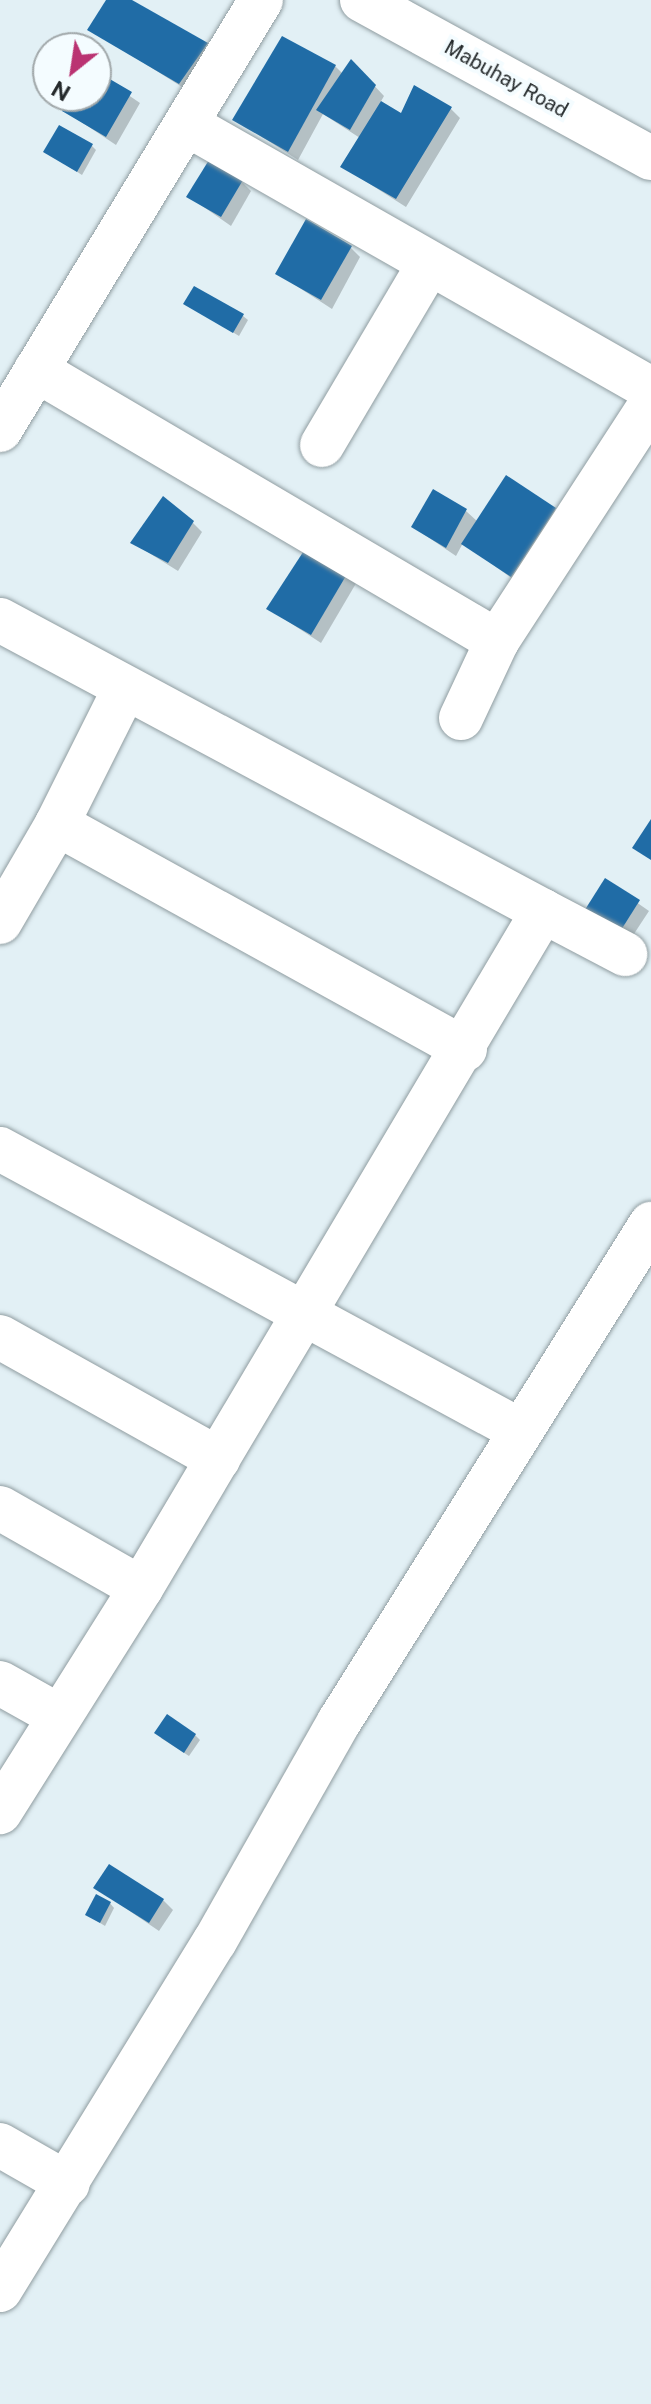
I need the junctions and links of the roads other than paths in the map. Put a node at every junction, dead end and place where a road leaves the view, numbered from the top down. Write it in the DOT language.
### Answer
graph roads {
  1 [pos="261,0"];
  2 [pos="362,0"];
  3 [pos="188,125"];
  4 [pos="651,158"];
  5 [pos="429,264"];
  6 [pos="36,370"];
  7 [pos="651,389"];
  8 [pos="651,404"];
  9 [pos="0,430"];
  10 [pos="322,445"];
  11 [pos="1,621"];
  12 [pos="497,641"];
  13 [pos="125,688"];
  14 [pos="461,718"];
  15 [pos="57,824"];
  16 [pos="543,911"];
  17 [pos="0,922"];
  18 [pos="625,954"];
  19 [pos="465,1049"];
  20 [pos="0,1149"];
  21 [pos="651,1224"];
  22 [pos="302,1312"];
  23 [pos="0,1337"];
  24 [pos="519,1430"];
  25 [pos="218,1459"];
  26 [pos="0,1508"];
  27 [pos="141,1588"];
  28 [pos="0,1683"];
  29 [pos="59,1716"];
  30 [pos="0,1812"];
  31 [pos="0,2145"];
  32 [pos="68,2184"];
  33 [pos="0,2290"];
  1 -- 3 [label="street"];
  2 -- 4 [label="street, Mabuhay Road"];
  3 -- 5 [label="street"];
  3 -- 6 [label="street"];
  5 -- 7 [label="street"];
  5 -- 10 [label="street"];
  6 -- 9 [label="street"];
  6 -- 12 [label="street"];
  8 -- 12 [label="street"];
  11 -- 13 [label="street"];
  12 -- 14 [label="street"];
  13 -- 15 [label="street"];
  13 -- 16 [label="street"];
  15 -- 17 [label="street"];
  15 -- 19 [label="street"];
  16 -- 18 [label="street"];
  16 -- 19 [label="street"];
  19 -- 22 [label="street"];
  20 -- 22 [label="street"];
  21 -- 24 [label="street"];
  22 -- 24 [label="street"];
  22 -- 25 [label="street"];
  23 -- 25 [label="street"];
  24 -- 32 [label="street"];
  25 -- 27 [label="street"];
  26 -- 27 [label="street"];
  27 -- 29 [label="street"];
  28 -- 29 [label="street"];
  29 -- 30 [label="street"];
  31 -- 32 [label="street"];
  32 -- 33 [label="street"];
}
